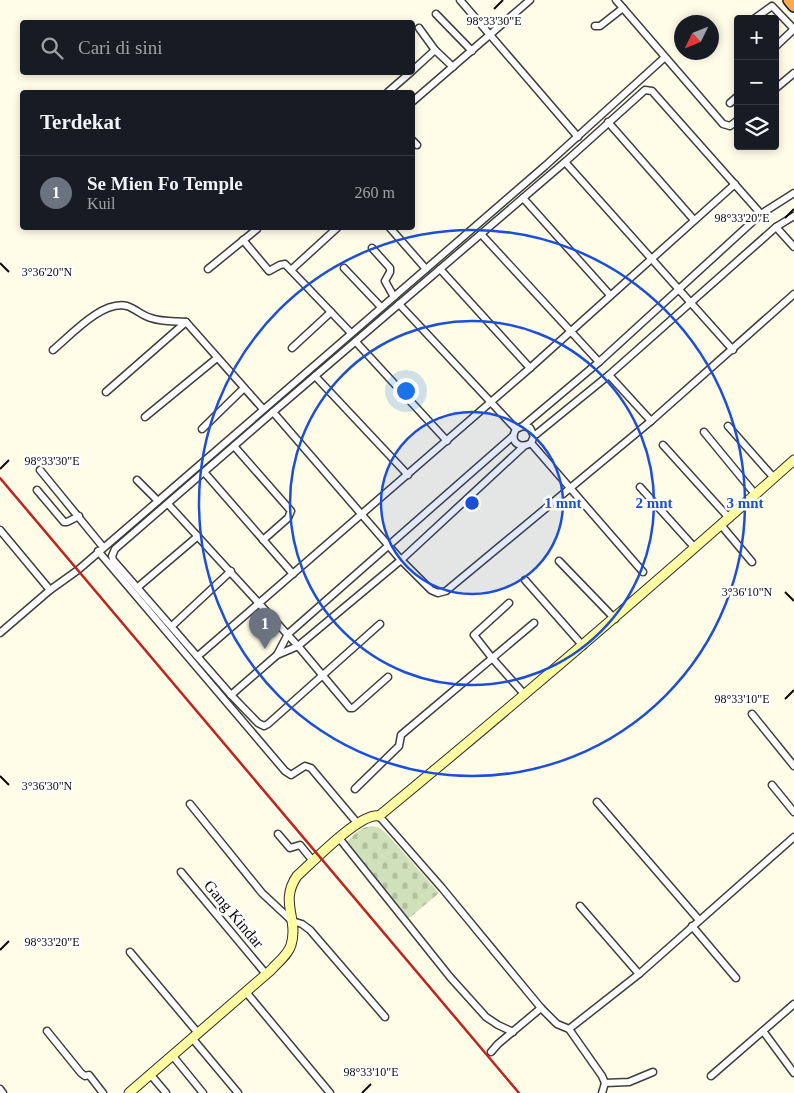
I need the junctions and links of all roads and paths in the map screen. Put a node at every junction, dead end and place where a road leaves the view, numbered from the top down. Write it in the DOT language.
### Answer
graph roads {
  1 [pos="460,0"];
  2 [pos="530,0"];
  3 [pos="616,0"];
  4 [pos="789,0"];
  5 [pos="794,6"];
  6 [pos="623,8"];
  7 [pos="436,14"];
  8 [pos="760,15"];
  9 [pos="595,26"];
  10 [pos="419,28"];
  11 [pos="794,29"];
  12 [pos="490,35"];
  13 [pos="779,43"];
  14 [pos="435,50"];
  15 [pos="472,51"];
  16 [pos="664,58"];
  17 [pos="453,67"];
  18 [pos="415,69"];
  19 [pos="794,73"];
  20 [pos="408,75"];
  21 [pos="779,86"];
  22 [pos="390,90"];
  23 [pos="415,99"];
  24 [pos="734,99"];
  25 [pos="730,102"];
  26 [pos="608,122"];
  27 [pos="734,123"];
  28 [pos="578,137"];
  29 [pos="565,162"];
  30 [pos="735,184"];
  31 [pos="794,193"];
  32 [pos="523,198"];
  33 [pos="761,214"];
  34 [pos="794,216"];
  35 [pos="694,220"];
  36 [pos="776,226"];
  37 [pos="256,230"];
  38 [pos="335,230"];
  39 [pos="392,230"];
  40 [pos="481,234"];
  41 [pos="243,240"];
  42 [pos="794,247"];
  43 [pos="372,248"];
  44 [pos="653,259"];
  45 [pos="344,268"];
  46 [pos="426,268"];
  47 [pos="208,269"];
  48 [pos="440,269"];
  49 [pos="291,270"];
  50 [pos="678,288"];
  51 [pos="794,294"];
  52 [pos="610,296"];
  53 [pos="394,297"];
  54 [pos="691,303"];
  55 [pos="399,304"];
  56 [pos="381,307"];
  57 [pos="331,312"];
  58 [pos="186,322"];
  59 [pos="570,331"];
  60 [pos="351,333"];
  61 [pos="356,342"];
  62 [pos="292,348"];
  63 [pos="53,350"];
  64 [pos="733,350"];
  65 [pos="217,358"];
  66 [pos="599,362"];
  67 [pos="530,368"];
  68 [pos="609,375"];
  69 [pos="315,376"];
  70 [pos="244,388"];
  71 [pos="106,392"];
  72 [pos="491,402"];
  73 [pos="263,409"];
  74 [pos="273,412"];
  75 [pos="145,417"];
  76 [pos="651,421"];
  77 [pos="523,426"];
  78 [pos="728,426"];
  79 [pos="202,429"];
  80 [pos="516,429"];
  81 [pos="704,432"];
  82 [pos="513,436"];
  83 [pos="534,436"];
  84 [pos="447,441"];
  85 [pos="531,443"];
  86 [pos="662,445"];
  87 [pos="234,446"];
  88 [pos="524,446"];
  89 [pos="794,460"];
  90 [pos="40,470"];
  91 [pos="204,472"];
  92 [pos="408,475"];
  93 [pos="774,478"];
  94 [pos="137,480"];
  95 [pos="640,487"];
  96 [pos="571,488"];
  97 [pos="37,490"];
  98 [pos="755,494"];
  99 [pos="158,501"];
  100 [pos="168,504"];
  101 [pos="362,515"];
  102 [pos="79,516"];
  103 [pos="729,518"];
  104 [pos="721,525"];
  105 [pos="0,530"];
  106 [pos="198,536"];
  107 [pos="263,540"];
  108 [pos="389,546"];
  109 [pos="695,548"];
  110 [pos="101,549"];
  111 [pos="401,560"];
  112 [pos="560,561"];
  113 [pos="752,562"];
  114 [pos="231,572"];
  115 [pos="643,572"];
  116 [pos="293,574"];
  117 [pos="525,580"];
  118 [pos="138,587"];
  119 [pos="50,590"];
  120 [pos="260,603"];
  121 [pos="509,603"];
  122 [pos="615,618"];
  123 [pos="534,623"];
  124 [pos="380,624"];
  125 [pos="172,626"];
  126 [pos="0,633"];
  127 [pos="288,634"];
  128 [pos="298,646"];
  129 [pos="583,646"];
  130 [pos="198,656"];
  131 [pos="277,656"];
  132 [pos="492,658"];
  133 [pos="322,675"];
  134 [pos="388,678"];
  135 [pos="231,695"];
  136 [pos="525,695"];
  137 [pos="752,714"];
  138 [pos="794,766"];
  139 [pos="772,785"];
  140 [pos="355,789"];
  141 [pos="597,802"];
  142 [pos="190,804"];
  143 [pos="794,812"];
  144 [pos="379,816"];
  145 [pos="358,824"];
  146 [pos="278,834"];
  147 [pos="794,836"];
  148 [pos="339,838"];
  149 [pos="313,861"];
  150 [pos="181,872"];
  151 [pos="580,906"];
  152 [pos="699,920"];
  153 [pos="292,921"];
  154 [pos="692,926"];
  155 [pos="130,952"];
  156 [pos="266,974"];
  157 [pos="639,974"];
  158 [pos="736,978"];
  159 [pos="246,992"];
  160 [pos="794,1004"];
  161 [pos="541,1008"];
  162 [pos="385,1017"];
  163 [pos="568,1029"];
  164 [pos="47,1031"];
  165 [pos="763,1031"];
  166 [pos="513,1032"];
  167 [pos="195,1035"];
  168 [pos="491,1052"];
  169 [pos="172,1055"];
  170 [pos="653,1072"];
  171 [pos="794,1073"];
  172 [pos="150,1074"];
  173 [pos="711,1076"];
  174 [pos="605,1083"];
  175 [pos="0,1089"];
  176 [pos="3,1093"];
  177 [pos="103,1093"];
  178 [pos="130,1093"];
  179 [pos="166,1093"];
  180 [pos="203,1093"];
  181 [pos="238,1093"];
  182 [pos="330,1093"];
  183 [pos="602,1093"];
  1 -- 12 [label="street"];
  2 -- 12 [label="street"];
  3 -- 6 [label="street"];
  4 -- 5 [label="highway"];
  6 -- 9 [label="street"];
  6 -- 16 [label="street"];
  7 -- 15 [label="street"];
  8 -- 11 [label="street"];
  10 -- 14 [label="street"];
  11 -- 13 [label="street"];
  12 -- 15 [label="street"];
  12 -- 28 [label="street"];
  14 -- 17 [label="street"];
  14 -- 18 [label="street"];
  15 -- 17 [label="street"];
  16 -- 27 [label="street"];
  16 -- 28 [label="street"];
  17 -- 23 [label="street"];
  19 -- 21 [label="street"];
  20 -- 22 [label="street"];
  24 -- 25 [label="street"];
  26 -- 29 [label="street"];
  26 -- 30 [label="street"];
  26 -- 35 [label="street"];
  28 -- 46 [label="street"];
  29 -- 32 [label="street"];
  29 -- 44 [label="street"];
  30 -- 33 [label="street"];
  30 -- 35 [label="street"];
  31 -- 33 [label="street"];
  32 -- 40 [label="street"];
  32 -- 52 [label="street"];
  33 -- 50 [label="street"];
  34 -- 36 [label="street"];
  35 -- 44 [label="street"];
  36 -- 42 [label="street"];
  36 -- 54 [label="street"];
  37 -- 41 [label="street"];
  38 -- 49 [label="street"];
  39 -- 46 [label="street"];
  40 -- 48 [label="street"];
  40 -- 59 [label="street"];
  41 -- 47 [label="street"];
  41 -- 49 [label="street"];
  43 -- 53 [label="street"];
  44 -- 50 [label="street"];
  44 -- 52 [label="street"];
  45 -- 56 [label="street"];
  46 -- 53 [label="street"];
  48 -- 55 [label="street"];
  48 -- 67 [label="street"];
  49 -- 57 [label="street"];
  50 -- 54 [label="street"];
  50 -- 66 [label="street"];
  51 -- 64 [label="street"];
  52 -- 59 [label="street"];
  53 -- 56 [label="street"];
  54 -- 64 [label="street"];
  54 -- 68 [label="street"];
  55 -- 61 [label="street"];
  55 -- 72 [label="street"];
  56 -- 60 [label="street"];
  57 -- 60 [label="street"];
  57 -- 62 [label="street"];
  58 -- 63 [label="street"];
  58 -- 65 [label="street"];
  58 -- 71 [label="street"];
  59 -- 66 [label="street"];
  59 -- 67 [label="street"];
  60 -- 73 [label="street"];
  61 -- 69 [label="street"];
  61 -- 84 [label="street"];
  64 -- 76 [label="street"];
  65 -- 70 [label="street"];
  65 -- 75 [label="street"];
  66 -- 77 [label="street"];
  67 -- 72 [label="street"];
  68 -- 76 [label="street"];
  68 -- 83 [label="street"];
  69 -- 74 [label="street"];
  69 -- 92 [label="street"];
  70 -- 73 [label="street"];
  70 -- 79 [label="street"];
  72 -- 80 [label="street"];
  72 -- 84 [label="street"];
  73 -- 99 [label="street"];
  74 -- 87 [label="street"];
  74 -- 101 [label="street"];
  76 -- 96 [label="street"];
  77 -- 80 [label="street"];
  77 -- 83 [label="street"];
  78 -- 93 [label="street"];
  80 -- 82 [label="street"];
  81 -- 98 [label="street"];
  82 -- 88 [label="street"];
  82 -- 108 [label="street"];
  83 -- 85 [label="street"];
  84 -- 92 [label="street"];
  85 -- 88 [label="street"];
  85 -- 96 [label="street"];
  86 -- 103 [label="street"];
  87 -- 91 [label="street"];
  87 -- 107 [label="street"];
  88 -- 111 [label="street"];
  89 -- 93 [label="main road"];
  90 -- 102 [label="street"];
  91 -- 100 [label="street"];
  91 -- 107 [label="street"];
  92 -- 101 [label="street"];
  93 -- 98 [label="main road"];
  94 -- 99 [label="street"];
  95 -- 109 [label="street"];
  96 -- 111 [label="street"];
  96 -- 115 [label="street"];
  97 -- 102 [label="street"];
  98 -- 103 [label="main road"];
  99 -- 110 [label="street"];
  100 -- 106 [label="street"];
  100 -- 118 [label="street"];
  101 -- 108 [label="street"];
  101 -- 116 [label="street"];
  102 -- 110 [label="street"];
  103 -- 104 [label="main road"];
  104 -- 109 [label="main road"];
  104 -- 113 [label="street"];
  105 -- 119 [label="street"];
  106 -- 114 [label="street"];
  106 -- 118 [label="street"];
  107 -- 116 [label="street"];
  108 -- 111 [label="street"];
  108 -- 127 [label="street"];
  109 -- 122 [label="main road"];
  110 -- 119 [label="street"];
  110 -- 145 [label="street"];
  111 -- 128 [label="street"];
  112 -- 122 [label="street"];
  114 -- 120 [label="street"];
  114 -- 125 [label="street"];
  116 -- 120 [label="street"];
  117 -- 129 [label="street"];
  118 -- 125 [label="street"];
  119 -- 126 [label="street"];
  120 -- 127 [label="street"];
  120 -- 130 [label="street"];
  121 -- 132 [label="street"];
  122 -- 129 [label="main road"];
  123 -- 132 [label="street"];
  124 -- 133 [label="street"];
  125 -- 130 [label="street"];
  127 -- 128 [label="street"];
  127 -- 131 [label="street"];
  128 -- 131 [label="street"];
  128 -- 133 [label="street"];
  129 -- 136 [label="main road"];
  130 -- 135 [label="street"];
  131 -- 135 [label="street"];
  132 -- 136 [label="street"];
  132 -- 140 [label="street"];
  133 -- 134 [label="street"];
  133 -- 135 [label="street"];
  136 -- 144 [label="main road"];
  137 -- 138 [label="street"];
  139 -- 143 [label="street"];
  141 -- 152 [label="street"];
  142 -- 153 [label="street"];
  144 -- 145 [label="main road"];
  144 -- 161 [label="street"];
  145 -- 148 [label="main road"];
  146 -- 149 [label="street"];
  147 -- 152 [label="street"];
  148 -- 149 [label="main road"];
  148 -- 166 [label="street"];
  149 -- 153 [label="main road"];
  150 -- 156 [label="street, Gang Kindar"];
  151 -- 157 [label="street"];
  152 -- 154 [label="street"];
  153 -- 156 [label="main road"];
  153 -- 162 [label="street"];
  154 -- 157 [label="street"];
  154 -- 158 [label="street"];
  155 -- 167 [label="street"];
  156 -- 159 [label="main road"];
  157 -- 163 [label="street"];
  159 -- 167 [label="main road"];
  159 -- 182 [label="street"];
  160 -- 165 [label="street"];
  161 -- 163 [label="street"];
  161 -- 166 [label="street"];
  163 -- 174 [label="street"];
  164 -- 177 [label="street"];
  165 -- 171 [label="street"];
  165 -- 173 [label="street"];
  166 -- 168 [label="street"];
  167 -- 169 [label="main road"];
  167 -- 181 [label="street"];
  169 -- 172 [label="main road"];
  169 -- 180 [label="street"];
  170 -- 174 [label="street"];
  172 -- 178 [label="main road"];
  172 -- 179 [label="street"];
  174 -- 183 [label="street"];
  175 -- 176 [label="street"];
}
